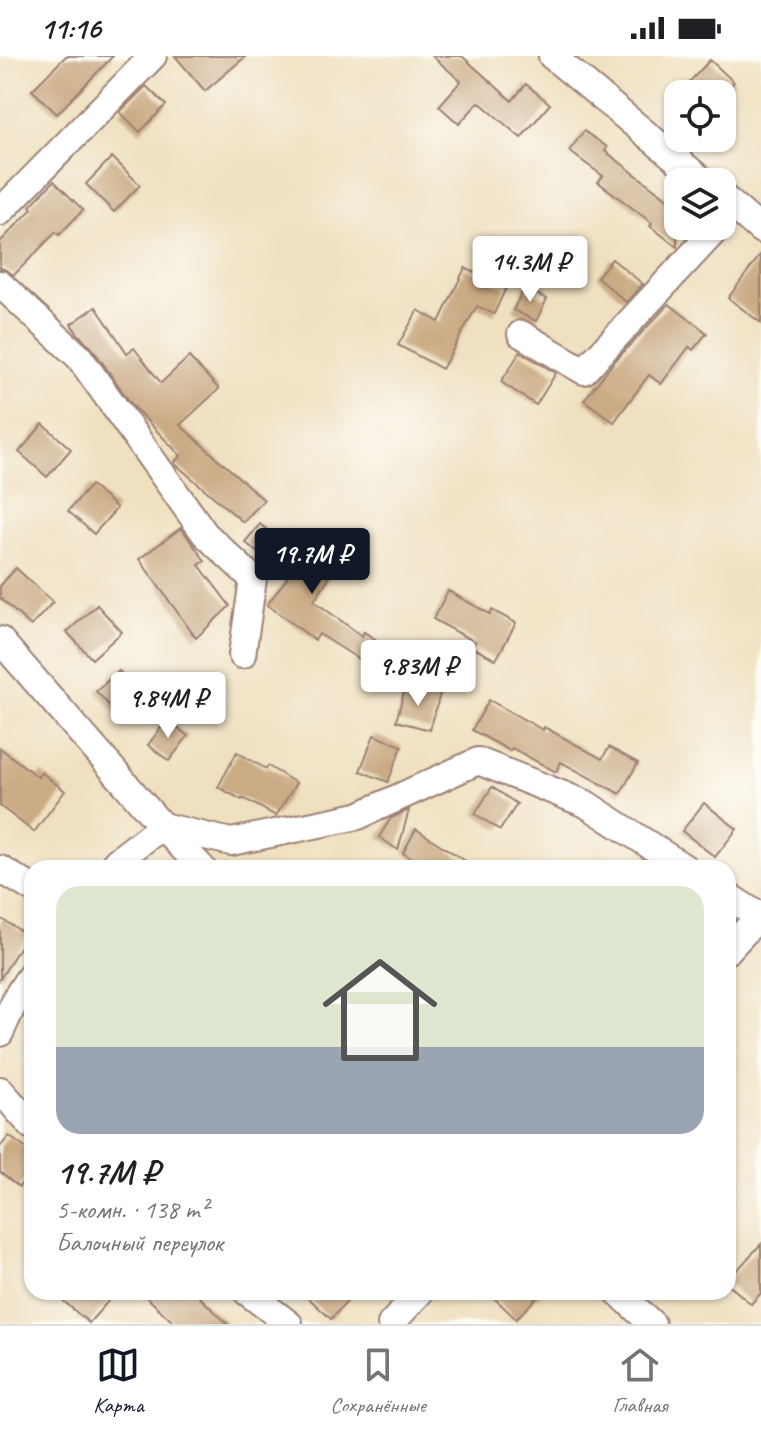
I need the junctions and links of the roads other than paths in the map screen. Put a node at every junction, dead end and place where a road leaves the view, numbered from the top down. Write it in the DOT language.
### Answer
graph roads {
  1 [pos="153,56"];
  2 [pos="552,56"];
  3 [pos="687,168"];
  4 [pos="0,212"];
  5 [pos="736,218"];
  6 [pos="761,230"];
  7 [pos="701,240"];
  8 [pos="0,284"];
  9 [pos="521,334"];
  10 [pos="0,640"];
  11 [pos="242,655"];
  12 [pos="162,826"];
  13 [pos="118,860"];
  14 [pos="194,860"];
  15 [pos="673,860"];
  16 [pos="0,869"];
  17 [pos="24,883"];
  18 [pos="736,901"];
  19 [pos="760,915"];
  20 [pos="736,941"];
  21 [pos="24,985"];
  22 [pos="0,1033"];
  23 [pos="0,1090"];
  24 [pos="24,1117"];
  25 [pos="258,1300"];
  26 [pos="413,1300"];
  27 [pos="626,1300"];
  28 [pos="289,1324"];
  29 [pos="391,1324"];
  30 [pos="652,1324"];
  1 -- 4 [label="street"];
  2 -- 3 [label="street"];
  5 -- 6 [label="street"];
  7 -- 9 [label="street"];
  8 -- 11 [label="street"];
  10 -- 12 [label="street"];
  12 -- 13 [label="street"];
  12 -- 14 [label="street"];
  12 -- 15 [label="street"];
  16 -- 17 [label="street"];
  18 -- 19 [label="street"];
  19 -- 20 [label="street"];
  21 -- 22 [label="street"];
  23 -- 24 [label="street"];
  25 -- 28 [label="street"];
  26 -- 29 [label="street"];
  27 -- 30 [label="street"];
}
